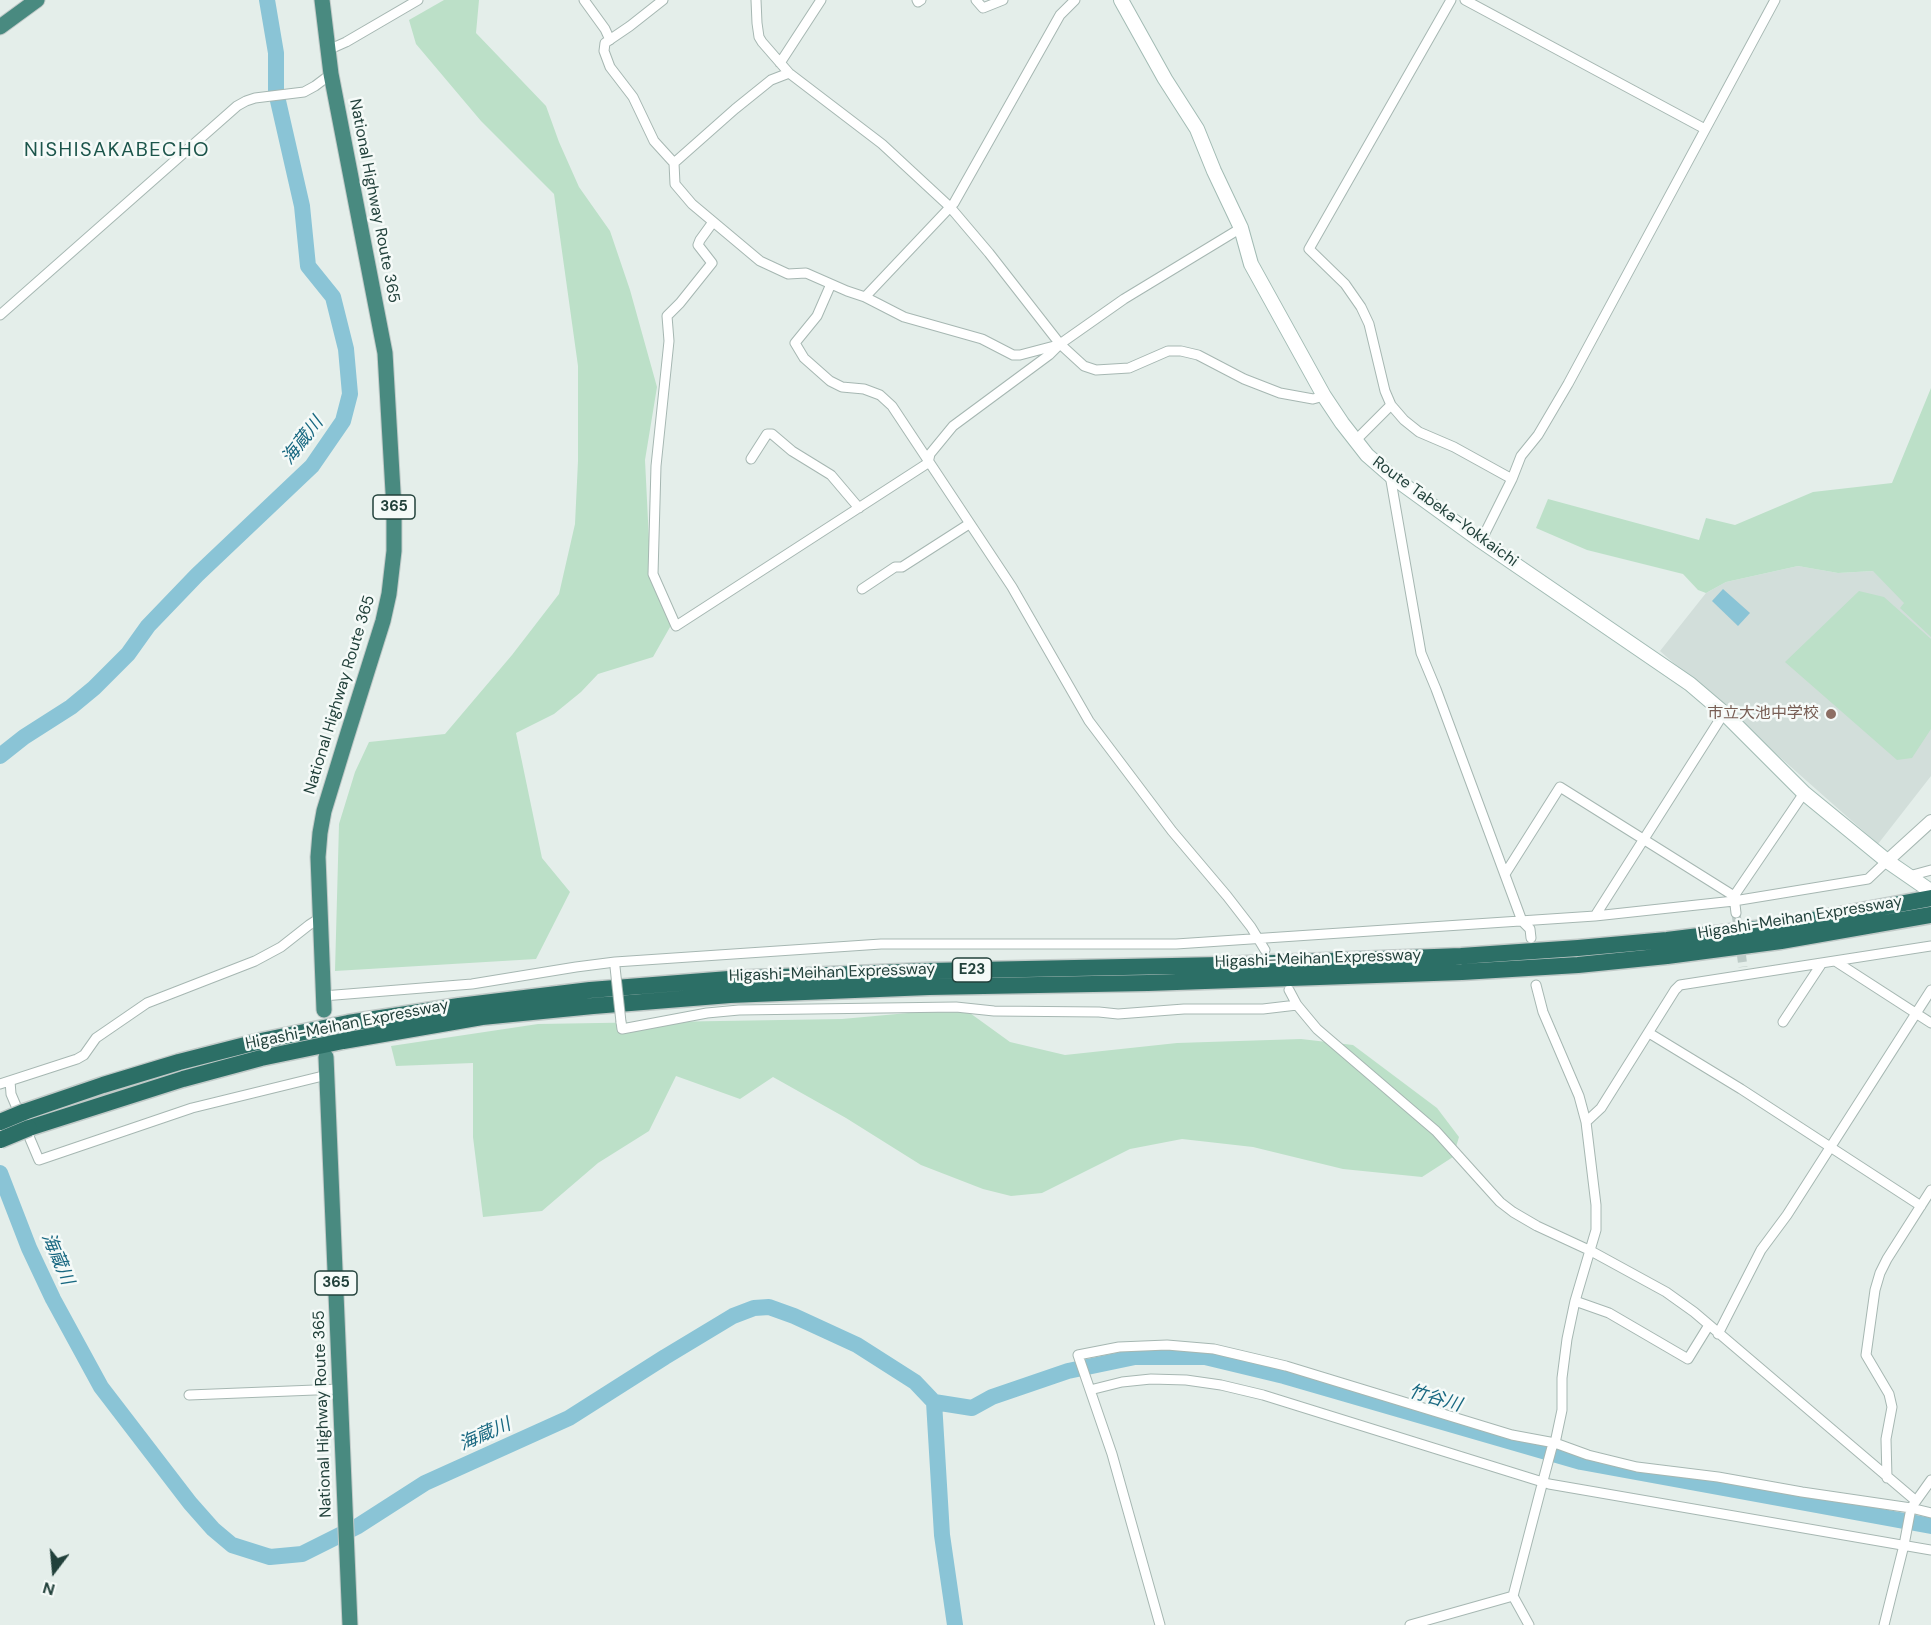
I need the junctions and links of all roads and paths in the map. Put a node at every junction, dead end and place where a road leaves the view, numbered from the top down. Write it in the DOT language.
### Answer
graph roads {
  1 [pos="37,0"];
  2 [pos="322,0"];
  3 [pos="418,0"];
  4 [pos="584,0"];
  5 [pos="663,0"];
  6 [pos="756,0"];
  7 [pos="821,0"];
  8 [pos="917,0"];
  9 [pos="921,0"];
  10 [pos="976,0"];
  11 [pos="1003,0"];
  12 [pos="1075,0"];
  13 [pos="1121,0"];
  14 [pos="1451,0"];
  15 [pos="1465,0"];
  16 [pos="1775,0"];
  17 [pos="0,27"];
  18 [pos="610,40"];
  19 [pos="328,50"];
  20 [pos="780,63"];
  21 [pos="789,73"];
  22 [pos="328,76"];
  23 [pos="1705,129"];
  24 [pos="674,163"];
  25 [pos="950,207"];
  26 [pos="713,222"];
  27 [pos="1241,228"];
  28 [pos="831,284"];
  29 [pos="866,297"];
  30 [pos="0,315"];
  31 [pos="1060,344"];
  32 [pos="1324,396"];
  33 [pos="1391,405"];
  34 [pos="1355,441"];
  35 [pos="751,459"];
  36 [pos="928,463"];
  37 [pos="1390,475"];
  38 [pos="1512,479"];
  39 [pos="859,508"];
  40 [pos="969,524"];
  41 [pos="1481,541"];
  42 [pos="862,589"];
  43 [pos="1724,712"];
  44 [pos="1804,793"];
  45 [pos="1931,820"];
  46 [pos="1643,839"];
  47 [pos="1887,861"];
  48 [pos="1931,870"];
  49 [pos="1505,874"];
  50 [pos="1909,876"];
  51 [pos="1930,894"];
  52 [pos="1734,899"];
  53 [pos="1736,913"];
  54 [pos="1931,915"];
  55 [pos="1595,916"];
  56 [pos="321,918"];
  57 [pos="1522,921"];
  58 [pos="1258,938"];
  59 [pos="1531,938"];
  60 [pos="1931,946"];
  61 [pos="1265,950"];
  62 [pos="1835,961"];
  63 [pos="1822,963"];
  64 [pos="615,964"];
  65 [pos="1536,985"];
  66 [pos="1289,990"];
  67 [pos="1931,990"];
  68 [pos="323,1003"];
  69 [pos="1297,1005"];
  70 [pos="1916,1014"];
  71 [pos="1783,1022"];
  72 [pos="1931,1023"];
  73 [pos="1649,1033"];
  74 [pos="326,1057"];
  75 [pos="327,1075"];
  76 [pos="10,1081"];
  77 [pos="0,1084"];
  78 [pos="27,1120"];
  79 [pos="0,1122"];
  80 [pos="1586,1122"];
  81 [pos="0,1140"];
  82 [pos="1831,1148"];
  83 [pos="1927,1199"];
  84 [pos="1591,1251"];
  85 [pos="1575,1301"];
  86 [pos="1709,1325"];
  87 [pos="1718,1334"];
  88 [pos="340,1389"];
  89 [pos="1089,1389"];
  90 [pos="189,1395"];
  91 [pos="1554,1445"];
  92 [pos="1887,1478"];
  93 [pos="1543,1480"];
  94 [pos="1931,1480"];
  95 [pos="1912,1507"];
  96 [pos="1931,1513"];
  97 [pos="1905,1541"];
  98 [pos="1931,1550"];
  99 [pos="1513,1596"];
  100 [pos="350,1625"];
  101 [pos="1160,1625"];
  102 [pos="1410,1625"];
  103 [pos="1529,1625"];
  104 [pos="1884,1625"];
  1 -- 17 [label="highway"];
  2 -- 19 [label="highway, National Highway Route 365 / 365"];
  3 -- 19 [label="street"];
  4 -- 18 [label="street"];
  5 -- 18 [label="street"];
  6 -- 20 [label="street"];
  7 -- 20 [label="street"];
  8 -- 9 [label="street"];
  10 -- 11 [label="street"];
  12 -- 25 [label="street"];
  13 -- 27 [label="main road, Route Tabeka-Yokkaichi"];
  14 -- 33 [label="street"];
  15 -- 23 [label="street"];
  16 -- 23 [label="street"];
  18 -- 24 [label="street"];
  19 -- 22 [label="highway, National Highway Route 365 / 365"];
  20 -- 21 [label="street"];
  21 -- 24 [label="street"];
  21 -- 25 [label="street"];
  22 -- 30 [label="street"];
  22 -- 56 [label="highway, National Highway Route 365 / 365"];
  23 -- 38 [label="street"];
  24 -- 26 [label="street"];
  25 -- 29 [label="street"];
  25 -- 31 [label="street"];
  26 -- 28 [label="street"];
  26 -- 39 [label="street"];
  27 -- 31 [label="street"];
  27 -- 32 [label="main road, Route Tabeka-Yokkaichi"];
  28 -- 29 [label="street"];
  28 -- 36 [label="street"];
  29 -- 31 [label="street"];
  31 -- 32 [label="street"];
  31 -- 36 [label="street"];
  32 -- 34 [label="main road, Route Tabeka-Yokkaichi"];
  33 -- 34 [label="street"];
  33 -- 38 [label="street"];
  34 -- 37 [label="main road, Route Tabeka-Yokkaichi"];
  35 -- 39 [label="street"];
  36 -- 39 [label="street"];
  36 -- 40 [label="street"];
  37 -- 41 [label="main road, Route Tabeka-Yokkaichi"];
  37 -- 49 [label="street"];
  38 -- 41 [label="street"];
  40 -- 42 [label="street"];
  40 -- 58 [label="street"];
  41 -- 43 [label="main road, Route Tabeka-Yokkaichi"];
  43 -- 44 [label="main road, Route Tabeka-Yokkaichi"];
  43 -- 46 [label="street"];
  44 -- 47 [label="main road, Route Tabeka-Yokkaichi"];
  44 -- 52 [label="street"];
  45 -- 47 [label="street"];
  46 -- 49 [label="street"];
  46 -- 52 [label="street"];
  46 -- 55 [label="street"];
  47 -- 50 [label="main road, Route Tabeka-Yokkaichi"];
  47 -- 52 [label="street"];
  48 -- 50 [label="street"];
  49 -- 57 [label="street"];
  50 -- 51 [label="main road, Route Tabeka-Yokkaichi"];
  51 -- 78 [label="highway, Higashi-Meihan Expressway / E23"];
  52 -- 53 [label="street"];
  52 -- 55 [label="street"];
  54 -- 78 [label="highway, Higashi-Meihan Expressway / E23"];
  55 -- 57 [label="street"];
  56 -- 68 [label="highway, National Highway Route 365 / 365"];
  56 -- 76 [label="street"];
  57 -- 58 [label="street"];
  57 -- 59 [label="street"];
  58 -- 61 [label="street"];
  58 -- 64 [label="street"];
  60 -- 62 [label="street"];
  62 -- 63 [label="street"];
  62 -- 70 [label="street"];
  63 -- 71 [label="street"];
  63 -- 73 [label="street"];
  64 -- 68 [label="street"];
  64 -- 69 [label="street, bridge"];
  65 -- 80 [label="street"];
  66 -- 69 [label="street"];
  67 -- 70 [label="street"];
  69 -- 84 [label="street"];
  70 -- 72 [label="street"];
  70 -- 82 [label="street"];
  73 -- 80 [label="street"];
  73 -- 82 [label="street"];
  74 -- 75 [label="highway, National Highway Route 365 / 365"];
  75 -- 76 [label="street"];
  75 -- 88 [label="highway, National Highway Route 365 / 365"];
  76 -- 77 [label="street"];
  78 -- 79 [label="highway, Higashi-Meihan Expressway / E23, bridge"];
  78 -- 81 [label="highway, Higashi-Meihan Expressway / E23, bridge"];
  80 -- 84 [label="street"];
  82 -- 83 [label="street"];
  82 -- 87 [label="street"];
  83 -- 92 [label="street"];
  84 -- 85 [label="street"];
  84 -- 86 [label="street"];
  85 -- 86 [label="street"];
  85 -- 91 [label="street"];
  86 -- 87 [label="street"];
  87 -- 92 [label="street"];
  88 -- 90 [label="street"];
  88 -- 100 [label="highway, National Highway Route 365 / 365"];
  89 -- 91 [label="street"];
  89 -- 93 [label="street"];
  89 -- 101 [label="street"];
  91 -- 93 [label="street"];
  91 -- 95 [label="street"];
  92 -- 95 [label="street"];
  93 -- 97 [label="street"];
  93 -- 99 [label="street"];
  94 -- 95 [label="street"];
  95 -- 96 [label="street"];
  95 -- 97 [label="street"];
  97 -- 98 [label="street"];
  97 -- 104 [label="street"];
  99 -- 102 [label="street"];
  99 -- 103 [label="street"];
}
